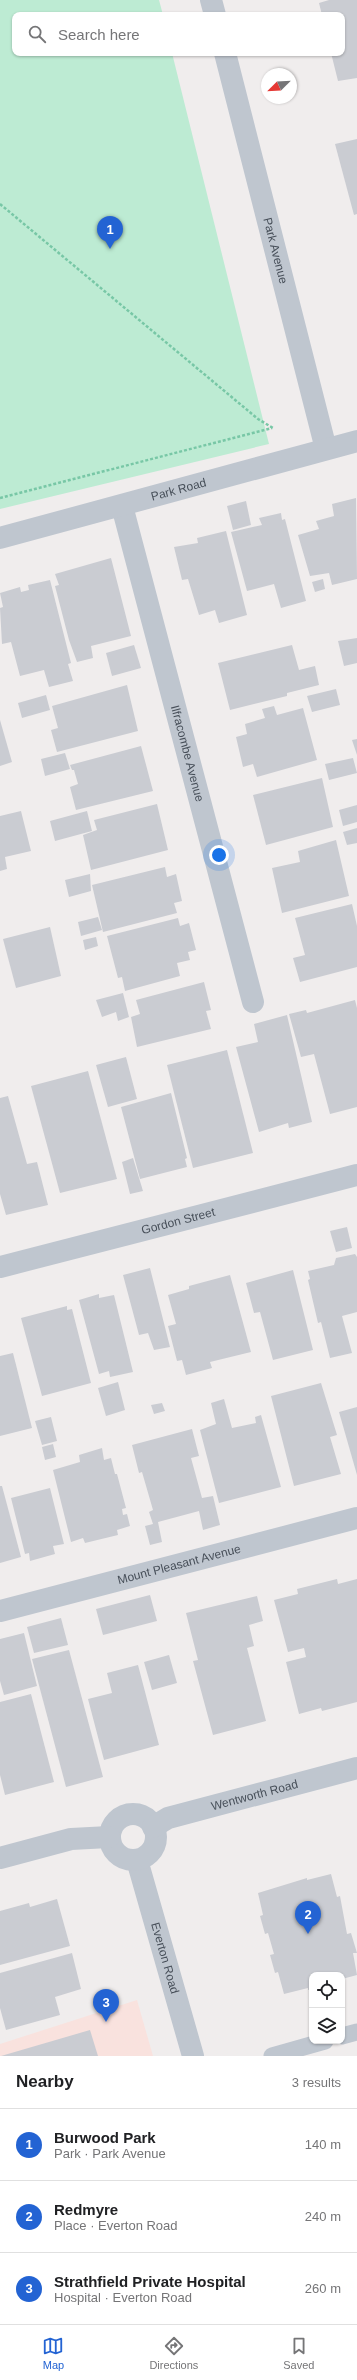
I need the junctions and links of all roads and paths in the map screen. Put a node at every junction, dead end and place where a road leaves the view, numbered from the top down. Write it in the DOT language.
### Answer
graph roads {
  1 [pos="211,0"];
  2 [pos="214,12"];
  3 [pos="226,56"];
  4 [pos="0,204"];
  5 [pos="357,441"];
  6 [pos="326,449"];
  7 [pos="0,498"];
  8 [pos="122,506"];
  9 [pos="0,538"];
  10 [pos="253,1002"];
  11 [pos="357,1175"];
  12 [pos="0,1267"];
  13 [pos="357,1518"];
  14 [pos="0,1610"];
  15 [pos="357,1768"];
  16 [pos="153,1827"];
  17 [pos="110,1837"];
  18 [pos="0,1858"];
  19 [pos="137,1860"];
  20 [pos="357,2032"];
  21 [pos="345,2035"];
  22 [pos="314,2044"];
  23 [pos="193,2056"];
  24 [pos="272,2056"];
  1 -- 2 [label="street"];
  3 -- 6 [label="street, Park Avenue"];
  4 -- 7 [label="path"];
  5 -- 6 [label="street, Park Road"];
  6 -- 8 [label="street, Park Road"];
  8 -- 9 [label="street, Park Road"];
  8 -- 10 [label="street, Ilfracombe Avenue"];
  11 -- 12 [label="street, Gordon Street"];
  13 -- 14 [label="street, Mount Pleasant Avenue"];
  15 -- 16 [label="street, Wentworth Road"];
  16 -- 17 [label="street"];
  16 -- 19 [label="street"];
  17 -- 18 [label="street"];
  17 -- 19 [label="street"];
  19 -- 23 [label="street, Everton Road"];
  20 -- 21 [label="lane"];
  22 -- 24 [label="lane"];
}
